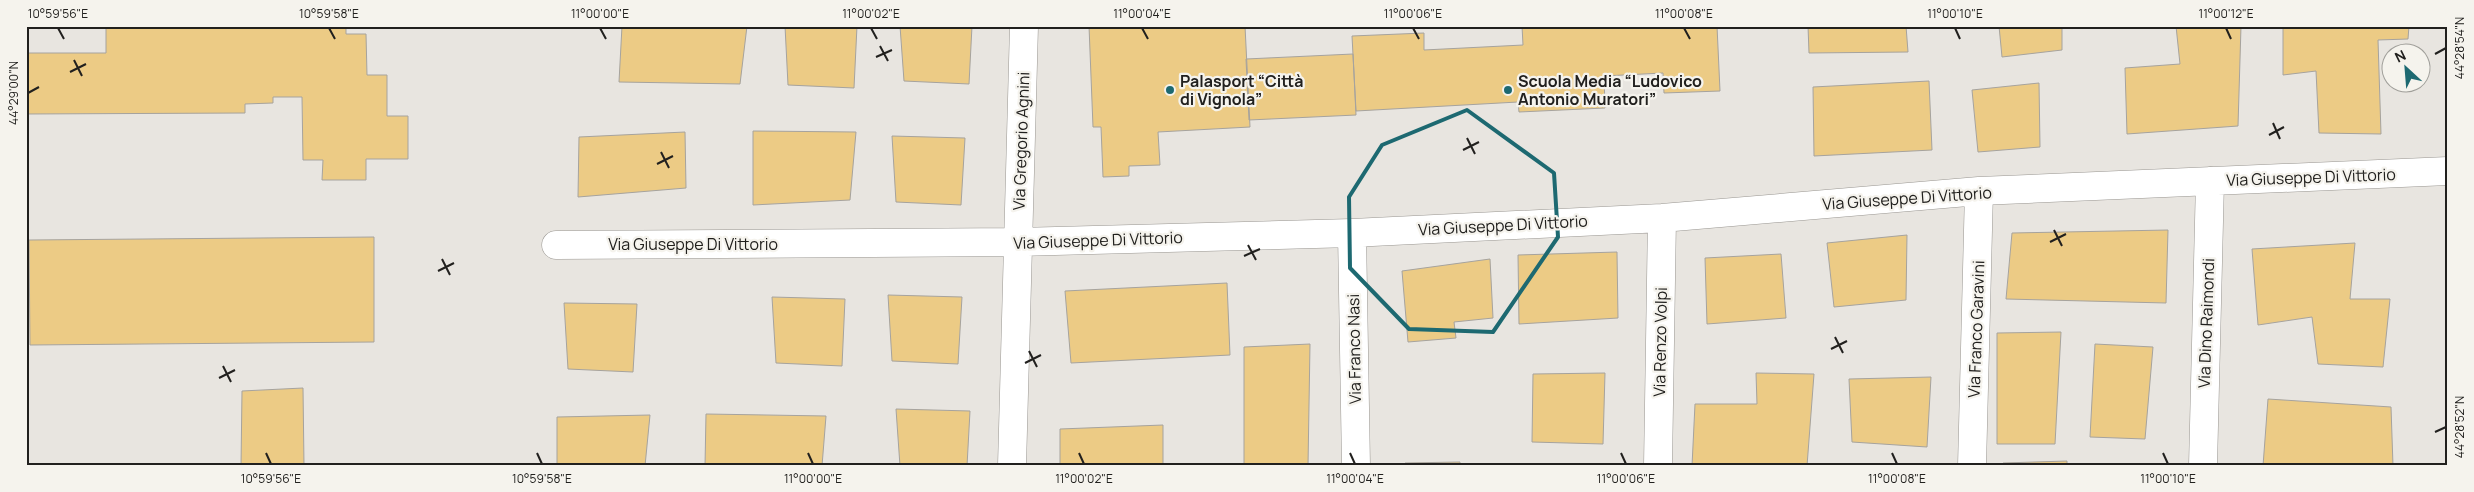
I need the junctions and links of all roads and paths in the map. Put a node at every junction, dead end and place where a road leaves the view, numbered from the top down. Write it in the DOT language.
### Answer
graph roads {
  1 [pos="1024,26"];
  2 [pos="2448,171"];
  3 [pos="2210,181"];
  4 [pos="1980,192"];
  5 [pos="1662,218"];
  6 [pos="1352,233"];
  7 [pos="1018,242"];
  8 [pos="556,245"];
  9 [pos="1012,466"];
  10 [pos="1356,466"];
  11 [pos="1658,466"];
  12 [pos="1972,466"];
  13 [pos="2202,466"];
  1 -- 7 [label="street, Via Gregorio Agnini"];
  2 -- 3 [label="street, Via Giuseppe Di Vittorio"];
  3 -- 4 [label="street, Via Giuseppe Di Vittorio"];
  3 -- 13 [label="street, Via Dino Raimondi"];
  4 -- 5 [label="street, Via Giuseppe Di Vittorio"];
  4 -- 12 [label="street, Via Franco Garavini"];
  5 -- 6 [label="street, Via Giuseppe Di Vittorio"];
  5 -- 11 [label="street, Via Renzo Volpi"];
  6 -- 7 [label="street, Via Giuseppe Di Vittorio"];
  6 -- 10 [label="street, Via Franco Nasi"];
  7 -- 8 [label="street, Via Giuseppe Di Vittorio"];
  7 -- 9 [label="street, Via Gregorio Agnini"];
}
